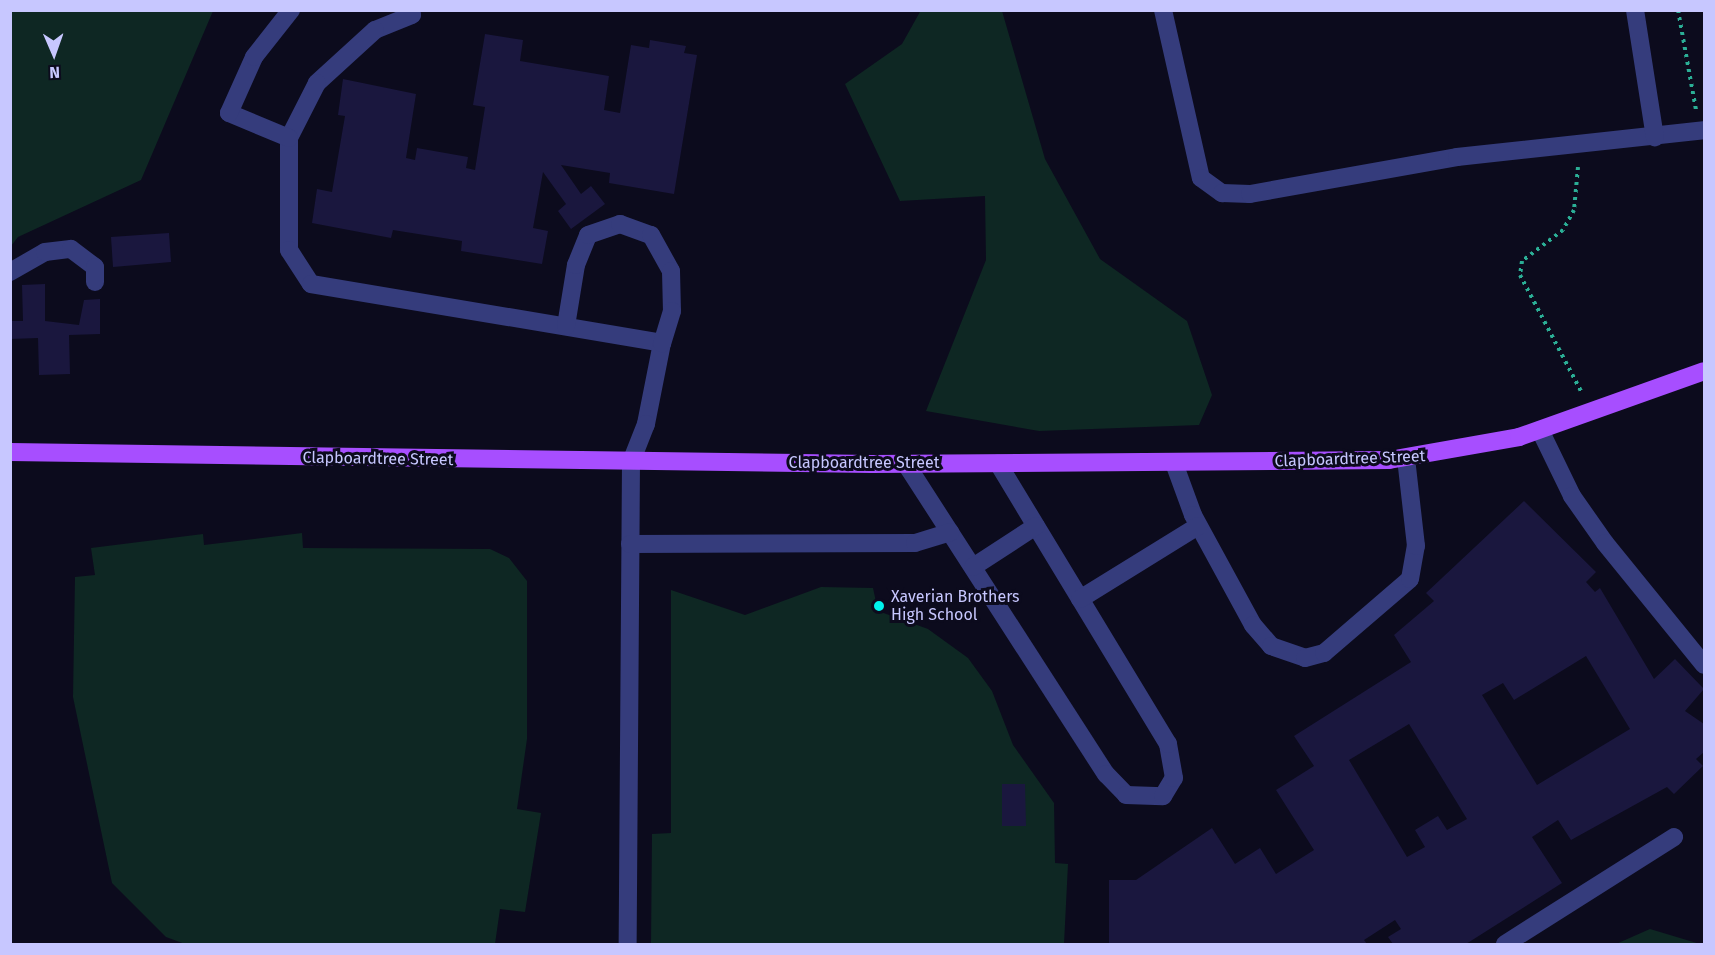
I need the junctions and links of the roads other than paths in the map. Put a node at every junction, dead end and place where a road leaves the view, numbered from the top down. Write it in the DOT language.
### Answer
graph roads {
  1 [pos="291,10"];
  2 [pos="410,10"];
  3 [pos="1163,10"];
  4 [pos="1635,10"];
  5 [pos="1702,131"];
  6 [pos="1655,137"];
  7 [pos="289,138"];
  8 [pos="10,272"];
  9 [pos="95,282"];
  10 [pos="566,326"];
  11 [pos="662,343"];
  12 [pos="1704,371"];
  13 [pos="1540,430"];
  14 [pos="10,452"];
  15 [pos="1406,459"];
  16 [pos="631,462"];
  17 [pos="998,463"];
  18 [pos="1174,463"];
  19 [pos="906,464"];
  20 [pos="1036,526"];
  21 [pos="1198,526"];
  22 [pos="950,532"];
  23 [pos="630,544"];
  24 [pos="973,567"];
  25 [pos="1080,598"];
  26 [pos="1704,665"];
  27 [pos="1674,837"];
  28 [pos="628,945"];
  29 [pos="1505,945"];
  1 -- 7 [label="lane"];
  2 -- 7 [label="lane"];
  3 -- 6 [label="lane"];
  4 -- 6 [label="lane"];
  5 -- 6 [label="lane"];
  7 -- 10 [label="lane"];
  8 -- 9 [label="lane"];
  10 -- 11 [label="lane"];
  10 -- 11 [label="lane"];
  11 -- 16 [label="lane"];
  12 -- 13 [label="main road, Clapboardtree Street"];
  13 -- 15 [label="main road, Clapboardtree Street"];
  13 -- 26 [label="lane"];
  14 -- 16 [label="main road, Clapboardtree Street"];
  15 -- 18 [label="main road, Clapboardtree Street"];
  15 -- 21 [label="lane"];
  16 -- 19 [label="main road, Clapboardtree Street"];
  16 -- 23 [label="lane"];
  17 -- 18 [label="main road, Clapboardtree Street"];
  17 -- 19 [label="main road, Clapboardtree Street"];
  17 -- 20 [label="lane"];
  18 -- 21 [label="lane"];
  19 -- 22 [label="lane"];
  20 -- 24 [label="lane"];
  20 -- 25 [label="lane"];
  21 -- 25 [label="lane"];
  22 -- 23 [label="lane"];
  22 -- 24 [label="lane"];
  23 -- 28 [label="lane"];
  24 -- 25 [label="lane"];
  27 -- 29 [label="lane"];
}
